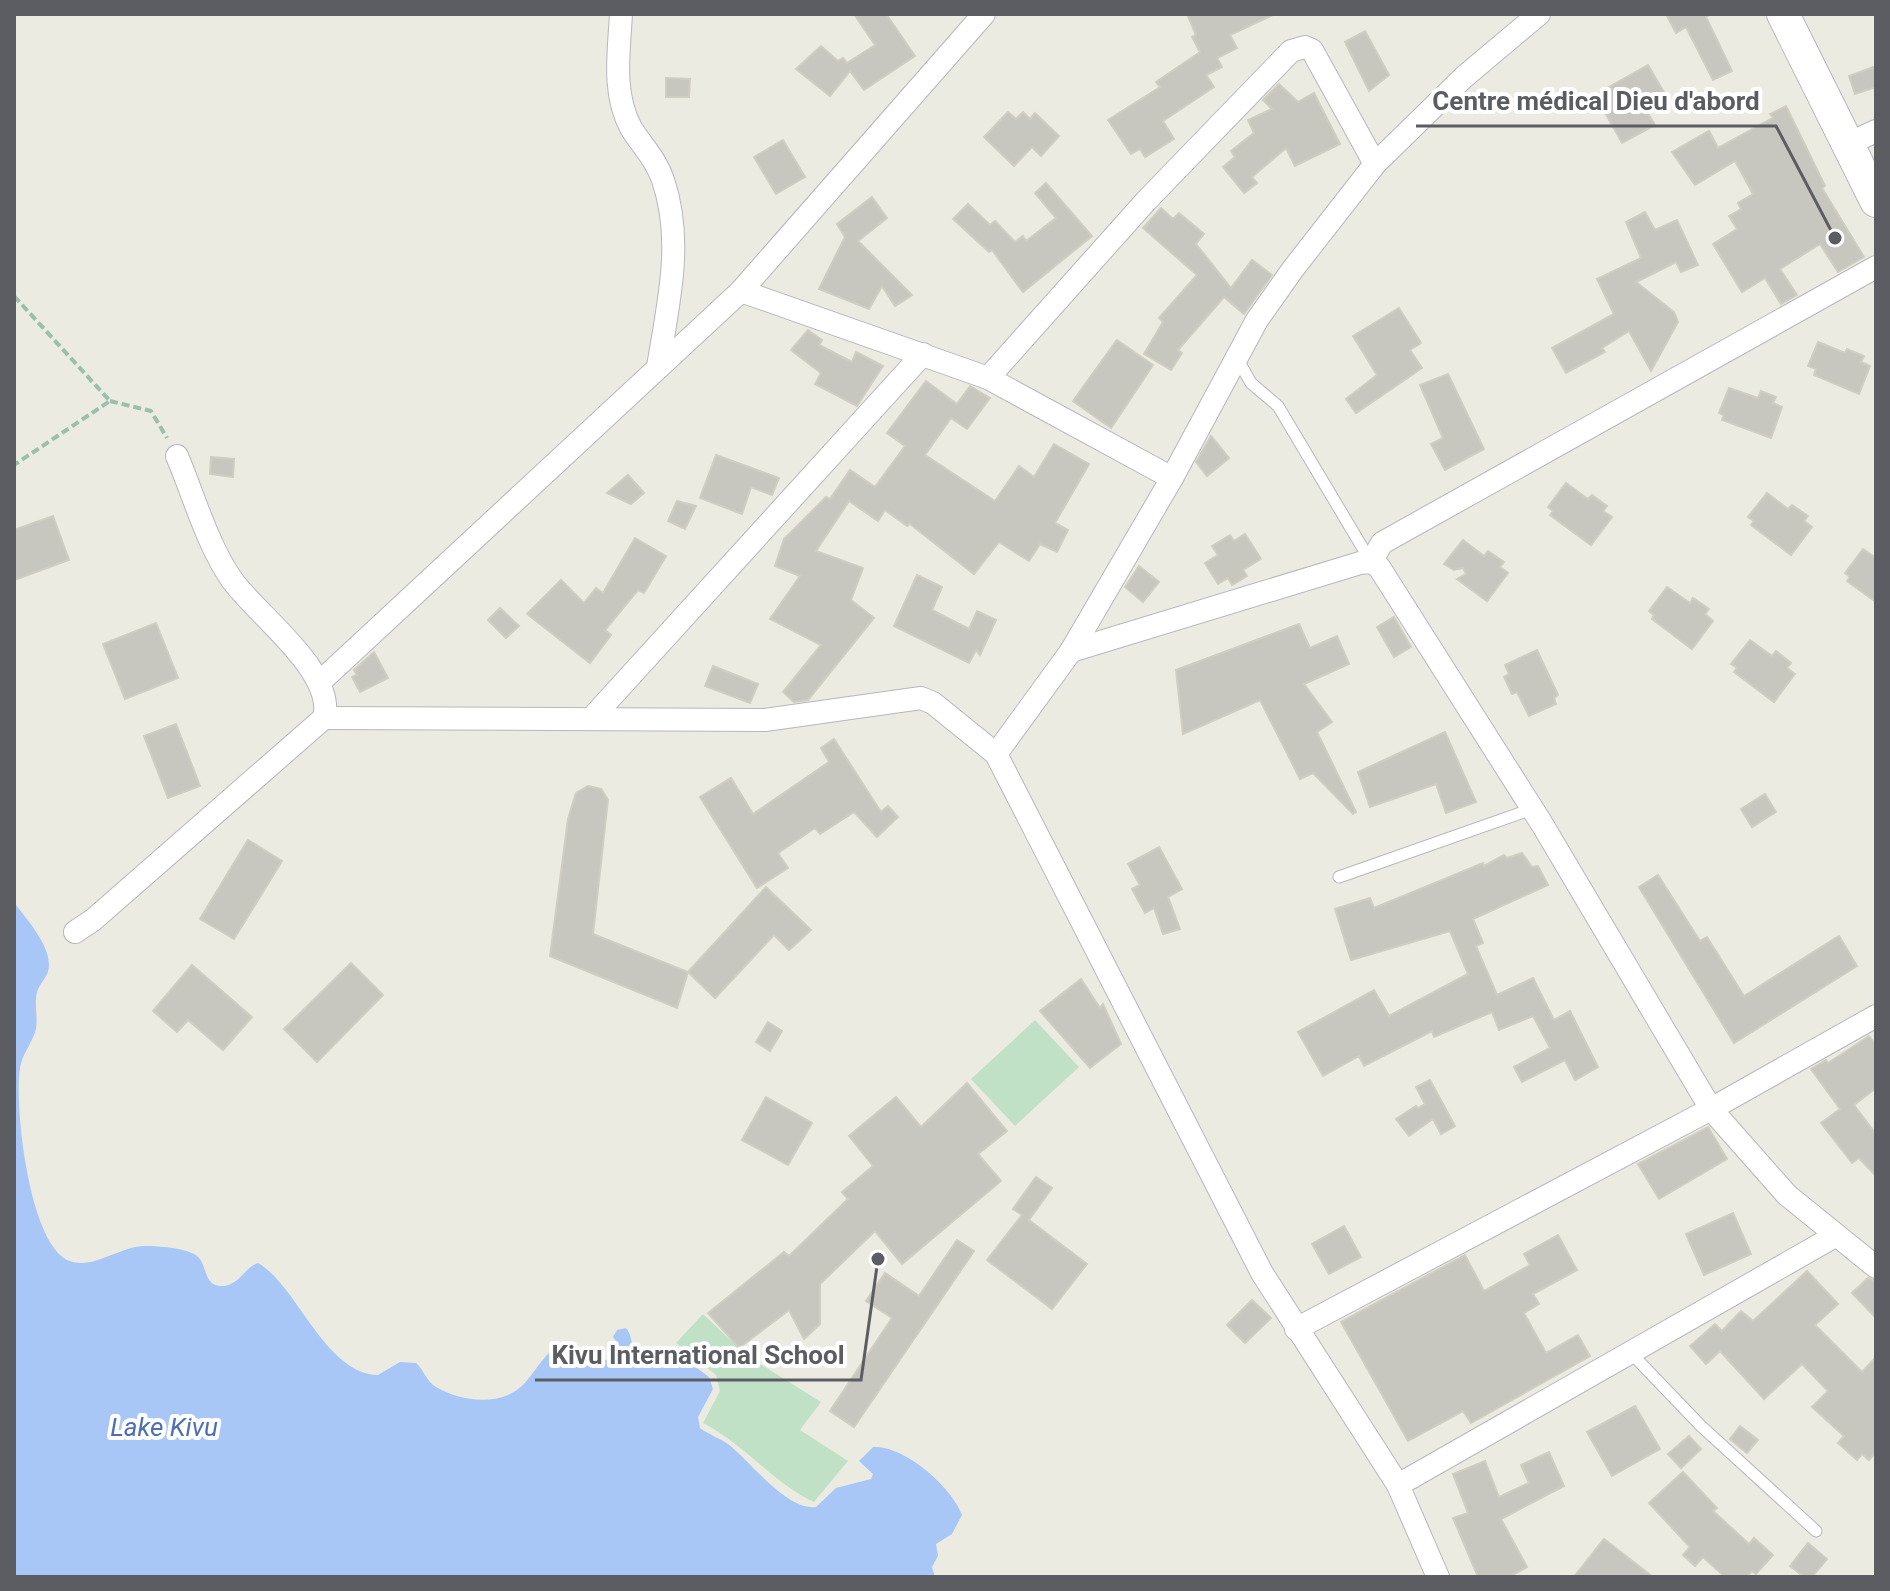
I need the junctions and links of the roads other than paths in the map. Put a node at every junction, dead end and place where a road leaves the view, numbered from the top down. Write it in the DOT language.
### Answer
graph roads {
  1 [pos="621,14"];
  2 [pos="984,14"];
  3 [pos="1539,14"];
  4 [pos="1783,14"];
  5 [pos="1862,137"];
  6 [pos="1375,164"];
  7 [pos="1876,201"];
  8 [pos="1876,267"];
  9 [pos="741,291"];
  10 [pos="923,354"];
  11 [pos="1238,360"];
  12 [pos="658,367"];
  13 [pos="988,378"];
  14 [pos="177,456"];
  15 [pos="1172,478"];
  16 [pos="1371,562"];
  17 [pos="1071,651"];
  18 [pos="321,681"];
  19 [pos="324,718"];
  20 [pos="591,719"];
  21 [pos="996,754"];
  22 [pos="1532,809"];
  23 [pos="1339,877"];
  24 [pos="75,932"];
  25 [pos="1876,1016"];
  26 [pos="1711,1109"];
  27 [pos="1835,1236"];
  28 [pos="1876,1267"];
  29 [pos="1296,1329"];
  30 [pos="1630,1352"];
  31 [pos="1398,1485"];
  32 [pos="1816,1531"];
  33 [pos="1438,1577"];
  1 -- 12 [label="street"];
  2 -- 9 [label="street"];
  3 -- 6 [label="street"];
  4 -- 5 [label="street"];
  5 -- 7 [label="street"];
  6 -- 11 [label="street"];
  6 -- 13 [label="street"];
  8 -- 16 [label="street"];
  9 -- 10 [label="street"];
  9 -- 12 [label="street"];
  10 -- 13 [label="street"];
  10 -- 20 [label="street"];
  11 -- 15 [label="street"];
  11 -- 16 [label="lane"];
  12 -- 18 [label="street"];
  13 -- 15 [label="street"];
  14 -- 18 [label="street"];
  15 -- 17 [label="street"];
  16 -- 17 [label="street"];
  16 -- 22 [label="street"];
  17 -- 21 [label="street"];
  18 -- 19 [label="street"];
  19 -- 20 [label="street"];
  19 -- 24 [label="street"];
  20 -- 21 [label="street"];
  21 -- 29 [label="street"];
  22 -- 23 [label="lane"];
  22 -- 26 [label="street"];
  25 -- 26 [label="street"];
  26 -- 27 [label="street"];
  26 -- 29 [label="street"];
  27 -- 28 [label="street"];
  27 -- 30 [label="street"];
  29 -- 31 [label="street"];
  30 -- 31 [label="street"];
  30 -- 32 [label="lane"];
  31 -- 33 [label="street"];
}
